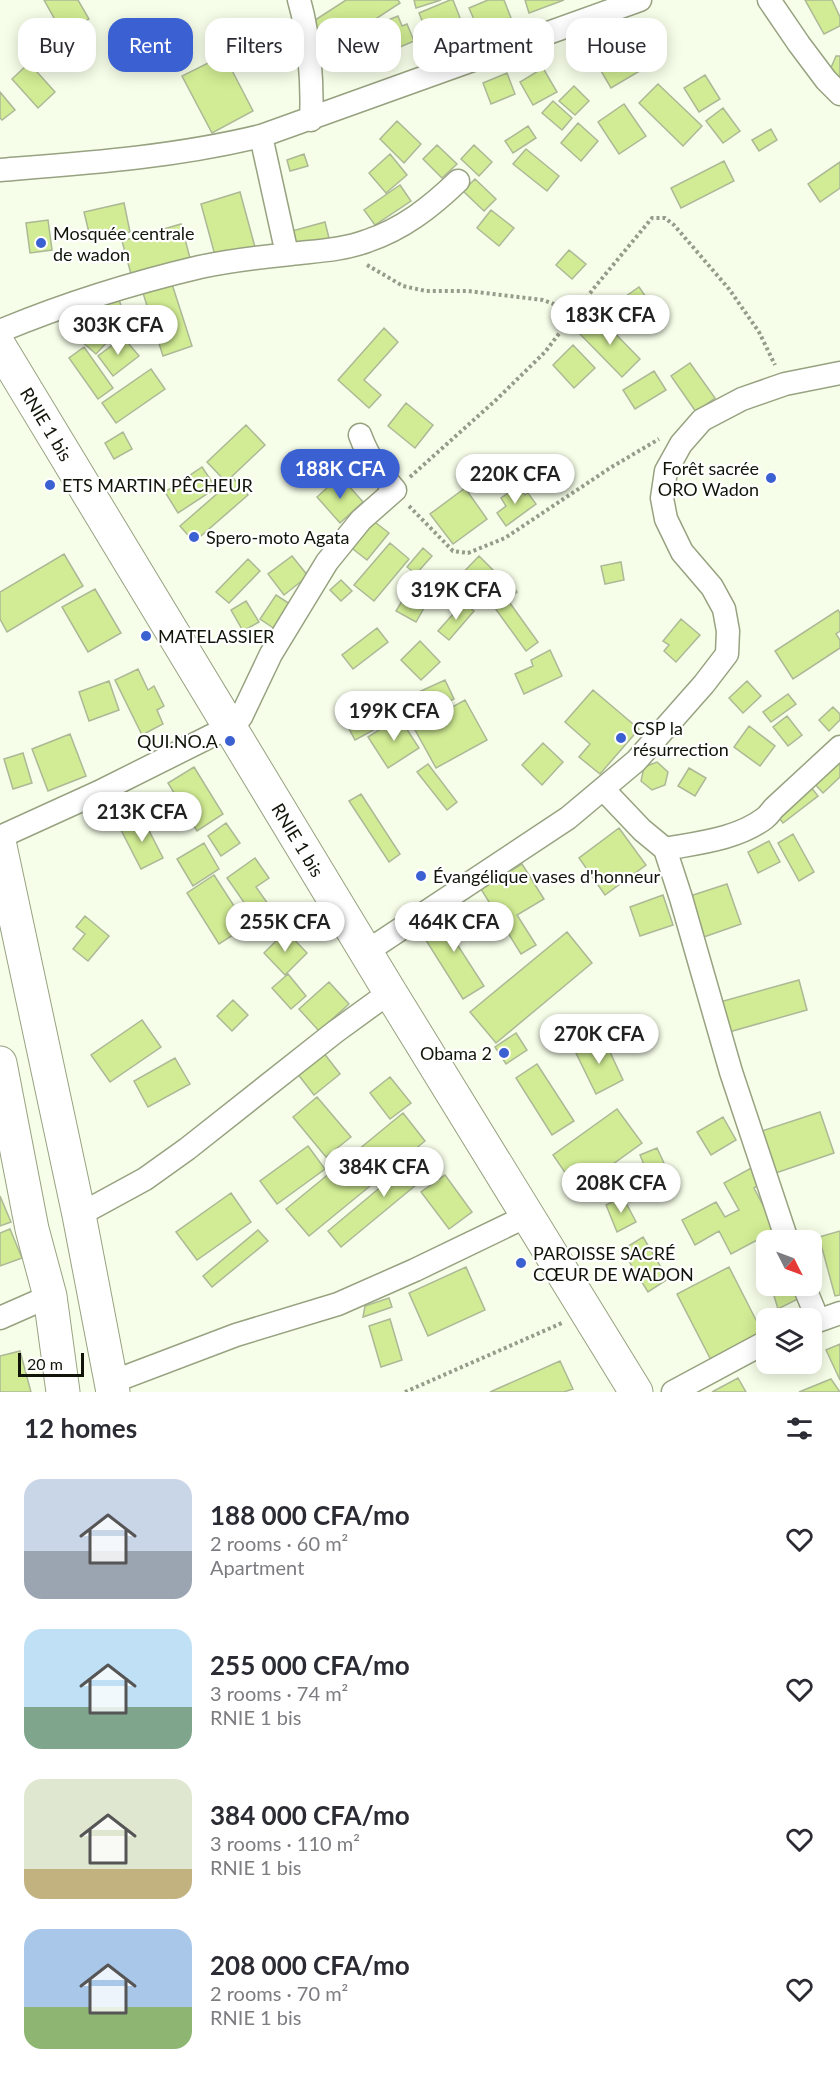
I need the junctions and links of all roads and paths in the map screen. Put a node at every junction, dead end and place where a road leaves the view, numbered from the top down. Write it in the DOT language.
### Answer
graph roads {
  1 [pos="299,0"];
  2 [pos="640,0"];
  3 [pos="769,0"];
  4 [pos="840,94"];
  5 [pos="311,120"];
  6 [pos="261,136"];
  7 [pos="0,170"];
  8 [pos="458,181"];
  9 [pos="338,249"];
  10 [pos="287,254"];
  11 [pos="575,312"];
  12 [pos="0,331"];
  13 [pos="0,347"];
  14 [pos="840,373"];
  15 [pos="785,384"];
  16 [pos="360,435"];
  17 [pos="662,437"];
  18 [pos="395,490"];
  19 [pos="231,726"];
  20 [pos="840,747"];
  21 [pos="603,789"];
  22 [pos="0,837"];
  23 [pos="0,846"];
  24 [pos="665,849"];
  25 [pos="366,952"];
  26 [pos="390,992"];
  27 [pos="0,1063"];
  28 [pos="79,1215"];
  29 [pos="529,1215"];
  30 [pos="784,1230"];
  31 [pos="50,1296"];
  32 [pos="588,1312"];
  33 [pos="840,1313"];
  34 [pos="0,1318"];
  35 [pos="822,1319"];
  36 [pos="756,1347"];
  37 [pos="112,1387"];
  38 [pos="63,1392"];
  39 [pos="405,1392"];
  40 [pos="636,1392"];
  41 [pos="673,1392"];
  1 -- 5 [label="street"];
  2 -- 5 [label="street"];
  3 -- 4 [label="street"];
  5 -- 6 [label="street"];
  6 -- 7 [label="street"];
  6 -- 10 [label="street"];
  8 -- 9 [label="street"];
  9 -- 10 [label="street"];
  9 -- 11 [label="path"];
  10 -- 12 [label="street"];
  11 -- 15 [label="path"];
  11 -- 18 [label="path"];
  13 -- 19 [label="main road, RNIE 1 bis"];
  14 -- 15 [label="street"];
  15 -- 21 [label="street"];
  16 -- 18 [label="street"];
  17 -- 18 [label="path"];
  18 -- 19 [label="street"];
  19 -- 22 [label="street"];
  19 -- 25 [label="main road, RNIE 1 bis"];
  20 -- 24 [label="street"];
  21 -- 24 [label="street"];
  21 -- 25 [label="street"];
  23 -- 28 [label="main road"];
  24 -- 30 [label="street"];
  25 -- 26 [label="main road, RNIE 1 bis"];
  26 -- 28 [label="street"];
  26 -- 29 [label="main road, RNIE 1 bis"];
  27 -- 31 [label="main road"];
  28 -- 37 [label="main road"];
  29 -- 32 [label="main road, RNIE 1 bis"];
  29 -- 37 [label="street"];
  31 -- 34 [label="street"];
  31 -- 38 [label="main road"];
  32 -- 39 [label="path"];
  32 -- 40 [label="main road, RNIE 1 bis"];
  33 -- 35 [label="street"];
  36 -- 41 [label="street"];
}
